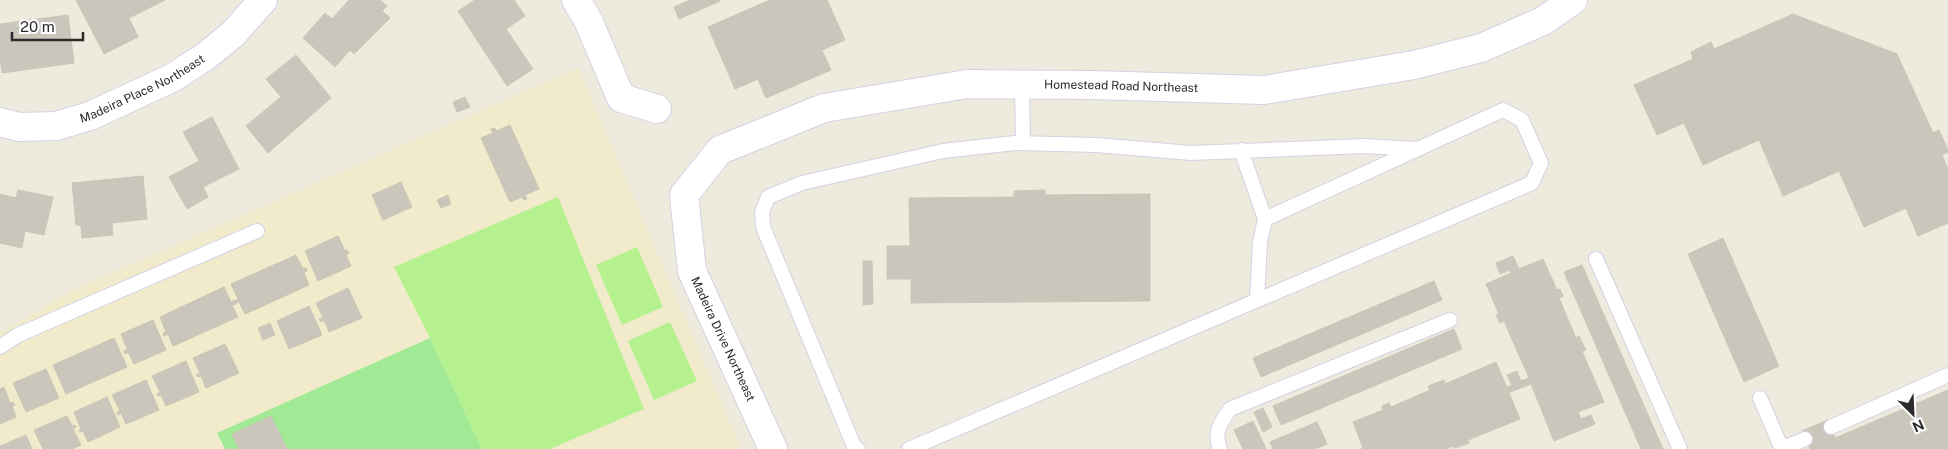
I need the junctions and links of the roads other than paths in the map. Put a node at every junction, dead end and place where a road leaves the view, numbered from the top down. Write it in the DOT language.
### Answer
graph roads {
  1 [pos="263,0"];
  2 [pos="576,0"];
  3 [pos="1568,1"];
  4 [pos="1022,84"];
  5 [pos="657,109"];
  6 [pos="0,122"];
  7 [pos="1023,143"];
  8 [pos="1419,149"];
  9 [pos="1241,150"];
  10 [pos="684,195"];
  11 [pos="1265,219"];
  12 [pos="257,231"];
  13 [pos="1596,259"];
  14 [pos="1257,300"];
  15 [pos="1450,320"];
  16 [pos="0,347"];
  17 [pos="1948,375"];
  18 [pos="1760,398"];
  19 [pos="1831,428"];
  20 [pos="1805,439"];
  21 [pos="773,449"];
  22 [pos="858,449"];
  23 [pos="909,449"];
  24 [pos="1220,449"];
  25 [pos="1680,449"];
  26 [pos="1781,449"];
  1 -- 6 [label="street, Madeira Place Northeast"];
  2 -- 5 [label="street"];
  3 -- 4 [label="street, Homestead Road Northeast"];
  4 -- 7 [label="lane"];
  4 -- 10 [label="street, Homestead Road Northeast"];
  7 -- 9 [label="lane"];
  7 -- 22 [label="lane"];
  8 -- 9 [label="lane"];
  8 -- 11 [label="lane"];
  8 -- 14 [label="lane"];
  9 -- 11 [label="lane"];
  10 -- 21 [label="street, Madeira Drive Northeast"];
  11 -- 14 [label="lane"];
  12 -- 16 [label="lane"];
  13 -- 25 [label="lane"];
  14 -- 23 [label="lane"];
  15 -- 24 [label="lane"];
  17 -- 19 [label="lane"];
  18 -- 26 [label="lane"];
  20 -- 26 [label="lane"];
}
